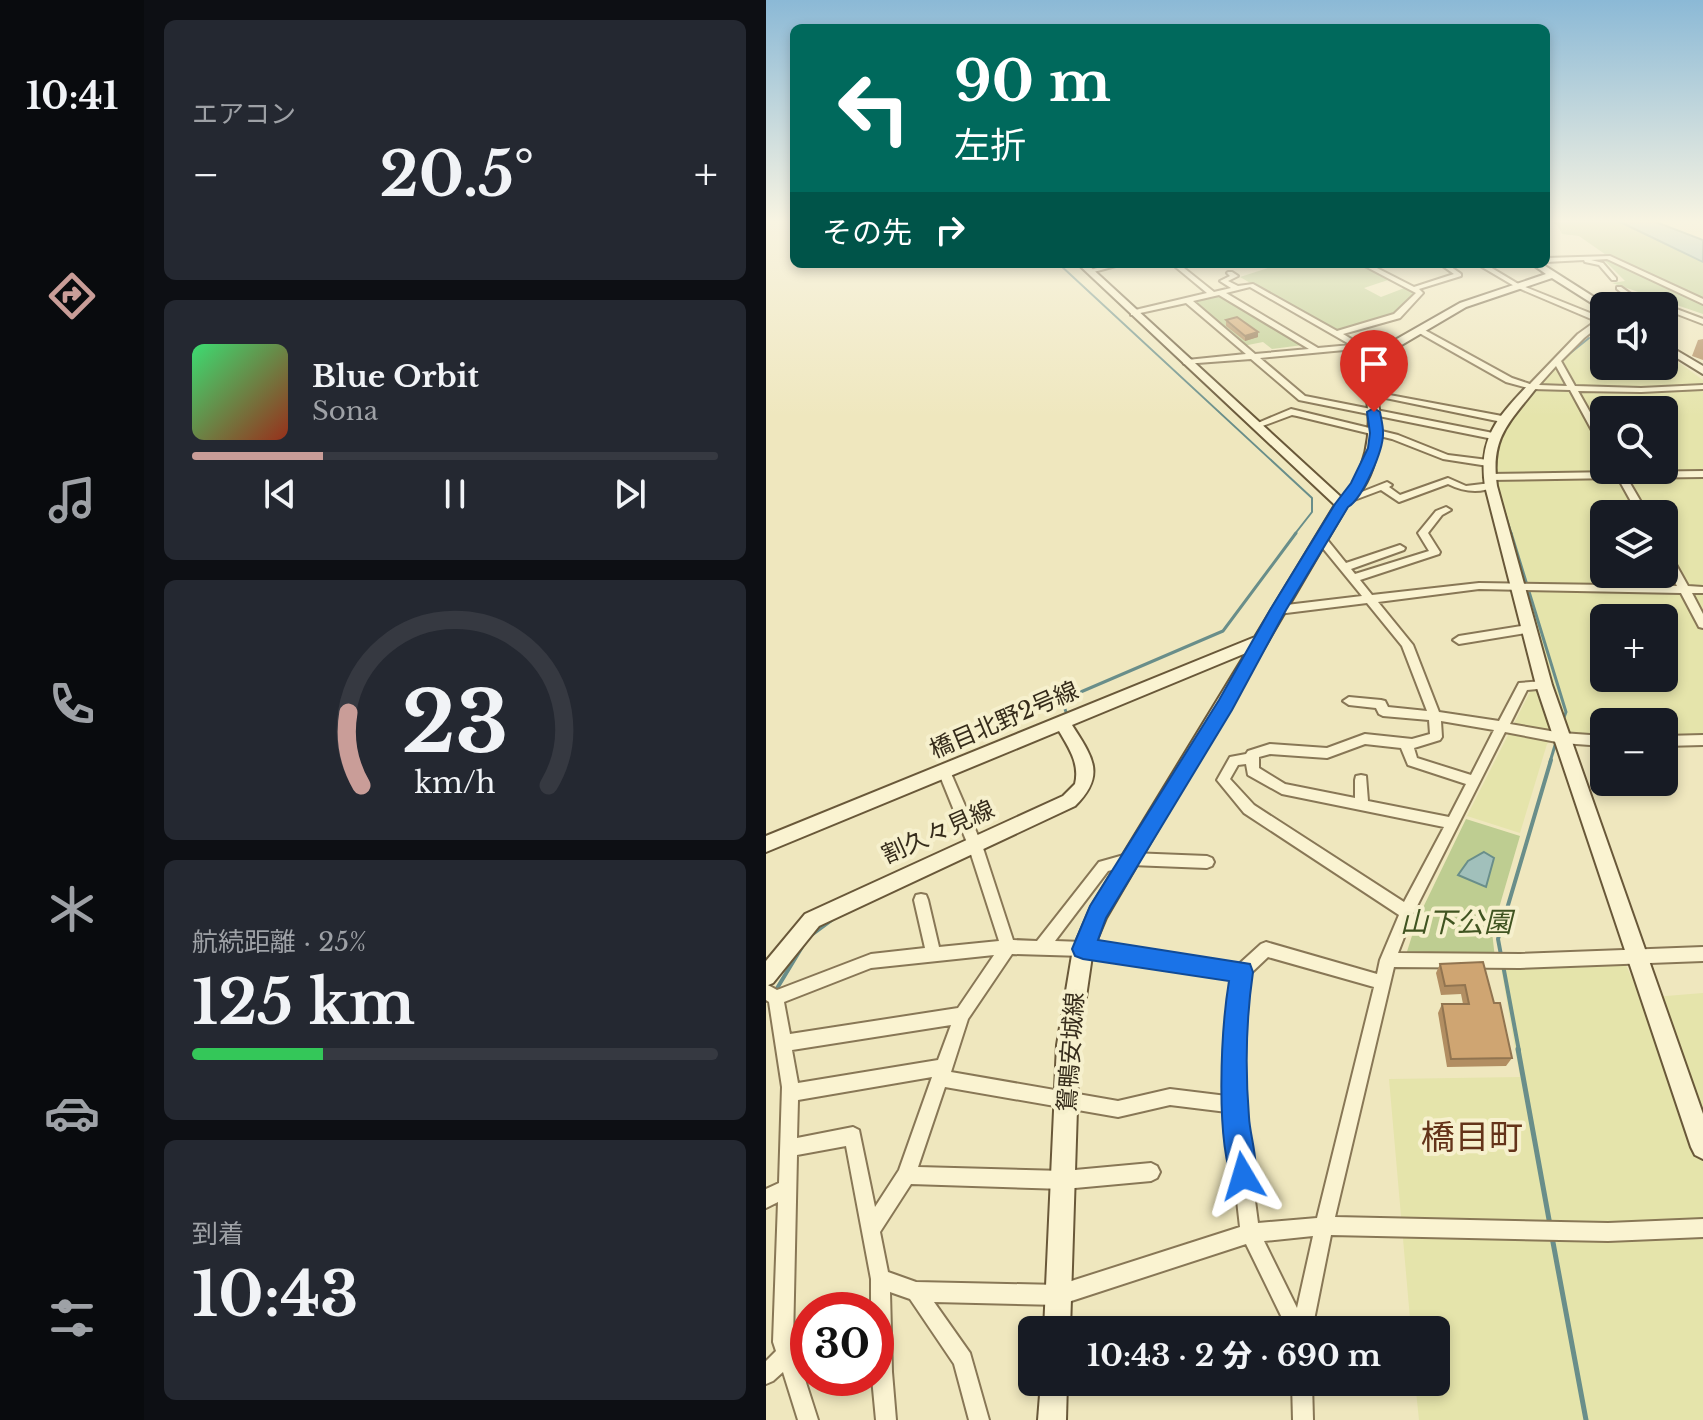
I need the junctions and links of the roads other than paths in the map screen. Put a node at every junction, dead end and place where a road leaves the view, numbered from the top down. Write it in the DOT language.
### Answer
graph roads {
  1 [pos="1104,285"];
  2 [pos="1205,285"];
  3 [pos="1231,285"];
  4 [pos="1250,285"];
  5 [pos="1251,285"];
  6 [pos="1406,285"];
  7 [pos="1425,285"];
  8 [pos="1668,285"];
  9 [pos="1518,286"];
  10 [pos="1236,288"];
  11 [pos="1619,288"];
  12 [pos="1413,289"];
  13 [pos="1624,292"];
  14 [pos="1216,293"];
  15 [pos="1187,300"];
  16 [pos="1703,302"];
  17 [pos="1678,312"];
  18 [pos="1134,313"];
  19 [pos="1590,314"];
  20 [pos="1703,322"];
  21 [pos="1418,330"];
  22 [pos="1590,330"];
  23 [pos="1338,333"];
  24 [pos="1360,347"];
  25 [pos="1316,351"];
  26 [pos="1378,351"];
  27 [pos="1678,355"];
  28 [pos="1253,356"];
  29 [pos="1557,360"];
  30 [pos="1187,362"];
  31 [pos="1703,371"];
  32 [pos="1532,387"];
  33 [pos="1703,387"];
  34 [pos="1573,389"];
  35 [pos="1371,393"];
  36 [pos="1374,412"];
  37 [pos="1502,419"];
  38 [pos="1590,420"];
  39 [pos="1257,425"];
  40 [pos="1377,433"];
  41 [pos="1493,436"];
  42 [pos="1590,473"];
  43 [pos="1678,473"];
  44 [pos="1703,474"];
  45 [pos="1490,475"];
  46 [pos="1346,502"];
  47 [pos="1446,510"];
  48 [pos="1321,539"];
  49 [pos="1400,548"];
  50 [pos="1345,567"];
  51 [pos="1678,577"];
  52 [pos="1354,578"];
  53 [pos="1518,586"];
  54 [pos="1685,589"];
  55 [pos="1703,590"];
  56 [pos="1370,600"];
  57 [pos="1278,610"];
  58 [pos="1703,624"];
  59 [pos="1528,629"];
  60 [pos="1459,640"];
  61 [pos="1261,641"];
  62 [pos="1544,685"];
  63 [pos="1349,701"];
  64 [pos="1435,716"];
  65 [pos="1061,721"];
  66 [pos="1503,727"];
  67 [pos="1562,739"];
  68 [pos="1590,740"];
  69 [pos="1703,740"];
  70 [pos="1678,741"];
  71 [pos="1406,743"];
  72 [pos="1253,758"];
  73 [pos="944,771"];
  74 [pos="1361,780"];
  75 [pos="1474,781"];
  76 [pos="1362,805"];
  77 [pos="1453,823"];
  78 [pos="766,844"];
  79 [pos="975,845"];
  80 [pos="1131,859"];
  81 [pos="1207,862"];
  82 [pos="921,900"];
  83 [pos="1407,912"];
  84 [pos="1008,947"];
  85 [pos="1041,948"];
  86 [pos="1083,949"];
  87 [pos="1703,954"];
  88 [pos="934,956"];
  89 [pos="1637,956"];
  90 [pos="1388,960"];
  91 [pos="1242,972"];
  92 [pos="766,976"];
  93 [pos="1381,982"];
  94 [pos="771,994"];
  95 [pos="962,1015"];
  96 [pos="783,1043"];
  97 [pos="943,1072"];
  98 [pos="790,1093"];
  99 [pos="1067,1098"];
  100 [pos="1236,1105"];
  101 [pos="1703,1147"];
  102 [pos="788,1148"];
  103 [pos="1151,1172"];
  104 [pos="906,1175"];
  105 [pos="1064,1180"];
  106 [pos="787,1188"];
  107 [pos="766,1199"];
  108 [pos="1324,1226"];
  109 [pos="1703,1228"];
  110 [pos="871,1230"];
  111 [pos="1250,1233"];
  112 [pos="880,1279"];
  113 [pos="916,1292"];
  114 [pos="1059,1295"];
  115 [pos="1058,1316"];
  116 [pos="1293,1316"];
  117 [pos="1303,1316"];
  118 [pos="788,1354"];
  119 [pos="766,1374"];
  120 [pos="1053,1396"];
  121 [pos="1302,1396"];
  122 [pos="808,1420"];
  123 [pos="886,1420"];
  124 [pos="979,1420"];
  125 [pos="1052,1420"];
  126 [pos="1303,1420"];
  1 -- 18 [label="street"];
  2 -- 14 [label="street"];
  3 -- 10 [label="street"];
  4 -- 10 [label="street"];
  5 -- 23 [label="street"];
  6 -- 12 [label="street"];
  7 -- 12 [label="street"];
  8 -- 16 [label="street"];
  9 -- 19 [label="street"];
  9 -- 21 [label="street"];
  10 -- 14 [label="street"];
  11 -- 13 [label="street"];
  12 -- 23 [label="street"];
  14 -- 15 [label="street"];
  14 -- 25 [label="street"];
  15 -- 18 [label="street"];
  15 -- 28 [label="street"];
  17 -- 20 [label="street"];
  18 -- 30 [label="street"];
  21 -- 26 [label="street"];
  21 -- 32 [label="street"];
  22 -- 29 [label="street"];
  23 -- 24 [label="street"];
  24 -- 25 [label="street"];
  24 -- 26 [label="street"];
  25 -- 28 [label="street"];
  26 -- 35 [label="street, 鴛鴨安城線"];
  27 -- 31 [label="street"];
  28 -- 30 [label="street"];
  28 -- 36 [label="street"];
  29 -- 32 [label="street"];
  29 -- 34 [label="street"];
  30 -- 39 [label="street"];
  32 -- 34 [label="street"];
  32 -- 37 [label="street"];
  33 -- 34 [label="street"];
  34 -- 38 [label="street"];
  35 -- 36 [label="street, 鴛鴨安城線"];
  35 -- 37 [label="street"];
  36 -- 40 [label="street, 鴛鴨安城線"];
  36 -- 41 [label="street"];
  37 -- 41 [label="street"];
  39 -- 40 [label="street"];
  39 -- 46 [label="street"];
  40 -- 45 [label="street"];
  40 -- 46 [label="street, 鴛鴨安城線"];
  41 -- 45 [label="street"];
  42 -- 45 [label="street"];
  43 -- 44 [label="street"];
  45 -- 46 [label="street"];
  45 -- 53 [label="street"];
  46 -- 48 [label="street, 鴛鴨安城線"];
  47 -- 52 [label="street"];
  48 -- 50 [label="street"];
  48 -- 57 [label="street, 鴛鴨安城線"];
  49 -- 50 [label="street"];
  50 -- 52 [label="street"];
  51 -- 54 [label="street"];
  52 -- 56 [label="street"];
  53 -- 54 [label="street"];
  53 -- 56 [label="street"];
  53 -- 59 [label="street"];
  54 -- 55 [label="street"];
  54 -- 58 [label="street"];
  56 -- 57 [label="street"];
  56 -- 64 [label="street"];
  57 -- 61 [label="street, 鴛鴨安城線"];
  59 -- 60 [label="street"];
  59 -- 62 [label="street"];
  61 -- 65 [label="street, 橋目北野2号線"];
  61 -- 80 [label="street, 鴛鴨安城線"];
  62 -- 66 [label="street"];
  62 -- 67 [label="street"];
  63 -- 64 [label="street"];
  64 -- 66 [label="street"];
  64 -- 71 [label="street"];
  65 -- 73 [label="street, 橋目北野2号線"];
  65 -- 79 [label="street, 割久々見線"];
  66 -- 67 [label="street"];
  66 -- 75 [label="street"];
  67 -- 68 [label="street"];
  67 -- 89 [label="street"];
  69 -- 70 [label="street"];
  71 -- 72 [label="street"];
  71 -- 75 [label="street"];
  72 -- 76 [label="street"];
  72 -- 83 [label="street"];
  73 -- 78 [label="street, 橋目北野2号線"];
  73 -- 79 [label="street"];
  74 -- 76 [label="street"];
  75 -- 77 [label="street"];
  76 -- 77 [label="street"];
  77 -- 83 [label="street"];
  79 -- 84 [label="street"];
  79 -- 92 [label="street, 割久々見線"];
  80 -- 81 [label="street"];
  80 -- 85 [label="street"];
  80 -- 86 [label="street, 鴛鴨安城線"];
  82 -- 88 [label="street"];
  83 -- 90 [label="street"];
  84 -- 85 [label="street"];
  84 -- 88 [label="street"];
  84 -- 95 [label="street"];
  85 -- 86 [label="street"];
  86 -- 91 [label="street"];
  86 -- 99 [label="street, 鴛鴨安城線"];
  87 -- 89 [label="street"];
  88 -- 94 [label="street"];
  89 -- 90 [label="street"];
  89 -- 101 [label="street"];
  90 -- 93 [label="street"];
  91 -- 93 [label="street"];
  91 -- 100 [label="street"];
  93 -- 108 [label="street"];
  94 -- 96 [label="street"];
  95 -- 96 [label="street"];
  95 -- 97 [label="street"];
  96 -- 98 [label="street"];
  97 -- 98 [label="street"];
  97 -- 99 [label="street"];
  97 -- 104 [label="street"];
  98 -- 102 [label="street"];
  99 -- 100 [label="street"];
  99 -- 105 [label="street, 鴛鴨安城線"];
  100 -- 111 [label="street"];
  102 -- 106 [label="street"];
  102 -- 110 [label="street"];
  103 -- 105 [label="street"];
  104 -- 105 [label="street"];
  104 -- 110 [label="street"];
  105 -- 114 [label="street, 鴛鴨安城線"];
  106 -- 107 [label="street"];
  106 -- 118 [label="street"];
  108 -- 109 [label="street"];
  108 -- 111 [label="street"];
  108 -- 117 [label="street"];
  110 -- 112 [label="street"];
  111 -- 114 [label="street"];
  111 -- 116 [label="street"];
  112 -- 113 [label="street"];
  112 -- 123 [label="street"];
  113 -- 114 [label="street"];
  113 -- 124 [label="street"];
  114 -- 115 [label="street, 鴛鴨安城線"];
  118 -- 119 [label="street"];
  118 -- 122 [label="street"];
  120 -- 125 [label="street"];
  121 -- 126 [label="street"];
}
